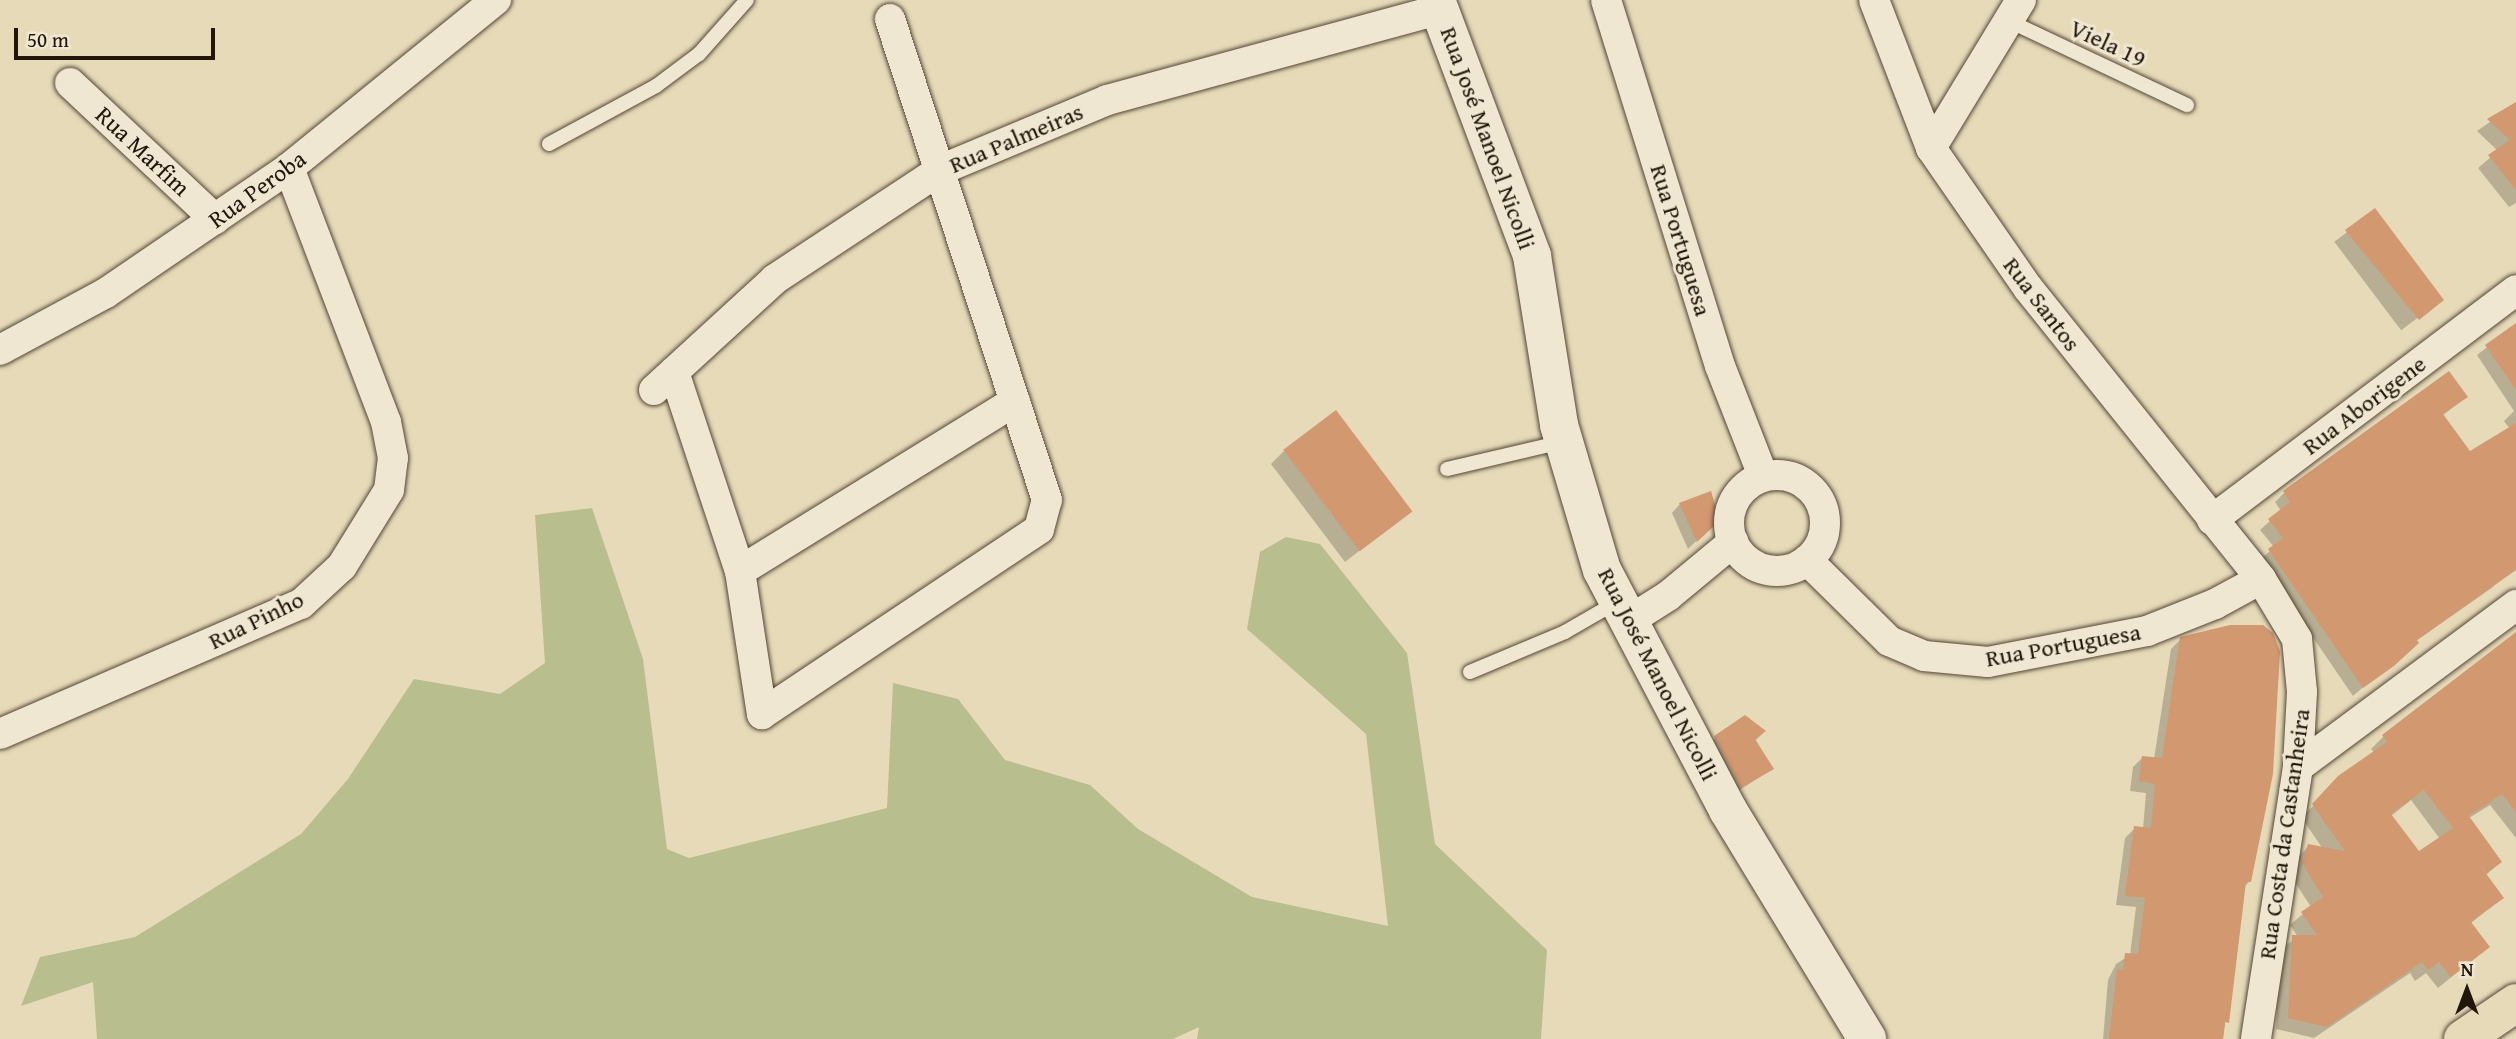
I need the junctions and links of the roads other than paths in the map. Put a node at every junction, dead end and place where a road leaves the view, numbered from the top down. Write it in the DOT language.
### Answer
graph roads {
  1 [pos="496,0"];
  2 [pos="747,0"];
  3 [pos="1606,0"];
  4 [pos="1874,0"];
  5 [pos="1438,5"];
  6 [pos="2015,11"];
  7 [pos="890,19"];
  8 [pos="70,83"];
  9 [pos="2188,105"];
  10 [pos="549,144"];
  11 [pos="1931,148"];
  12 [pos="289,168"];
  13 [pos="940,170"];
  14 [pos="215,219"];
  15 [pos="2516,290"];
  16 [pos="0,350"];
  17 [pos="1015,401"];
  18 [pos="1563,442"];
  19 [pos="1447,469"];
  20 [pos="1763,477"];
  21 [pos="2212,520"];
  22 [pos="1732,542"];
  23 [pos="1807,560"];
  24 [pos="740,571"];
  25 [pos="2260,579"];
  26 [pos="2516,605"];
  27 [pos="1622,612"];
  28 [pos="1470,672"];
  29 [pos="0,734"];
  30 [pos="2298,767"];
  31 [pos="2516,1003"];
  32 [pos="2258,1027"];
  33 [pos="1867,1039"];
  34 [pos="2283,1039"];
  35 [pos="2463,1039"];
  1 -- 12 [label="street, Rua Peroba"];
  2 -- 10 [label="lane"];
  3 -- 20 [label="street, Rua Portuguesa"];
  4 -- 11 [label="street, Rua Santos"];
  5 -- 13 [label="street, Rua Palmeiras"];
  5 -- 18 [label="main road, Rua José Manoel Nicolli"];
  6 -- 9 [label="lane, Viela 19"];
  6 -- 11 [label="street"];
  7 -- 13 [label="street"];
  8 -- 14 [label="street, Rua Marfim"];
  11 -- 21 [label="street, Rua Santos"];
  12 -- 14 [label="street, Rua Peroba"];
  12 -- 29 [label="street, Rua Pinho"];
  13 -- 17 [label="street"];
  13 -- 24 [label="street, Rua Palmeiras"];
  14 -- 16 [label="street, Rua Peroba"];
  15 -- 21 [label="street, Rua Aborigene"];
  17 -- 24 [label="street"];
  17 -- 24 [label="street"];
  18 -- 19 [label="lane"];
  18 -- 27 [label="main road, Rua José Manoel Nicolli"];
  20 -- 22 [label="street"];
  20 -- 23 [label="street"];
  21 -- 25 [label="street, Rua Santos"];
  22 -- 23 [label="street"];
  22 -- 27 [label="street"];
  23 -- 25 [label="street, Rua Portuguesa"];
  25 -- 30 [label="street, Rua Costa da Castanheira"];
  26 -- 30 [label="street"];
  27 -- 28 [label="lane"];
  27 -- 33 [label="main road, Rua José Manoel Nicolli"];
  30 -- 32 [label="street, Rua Costa da Castanheira"];
  31 -- 35 [label="main road"];
  32 -- 34 [label="street, Rua Costa da Castanheira"];
}
